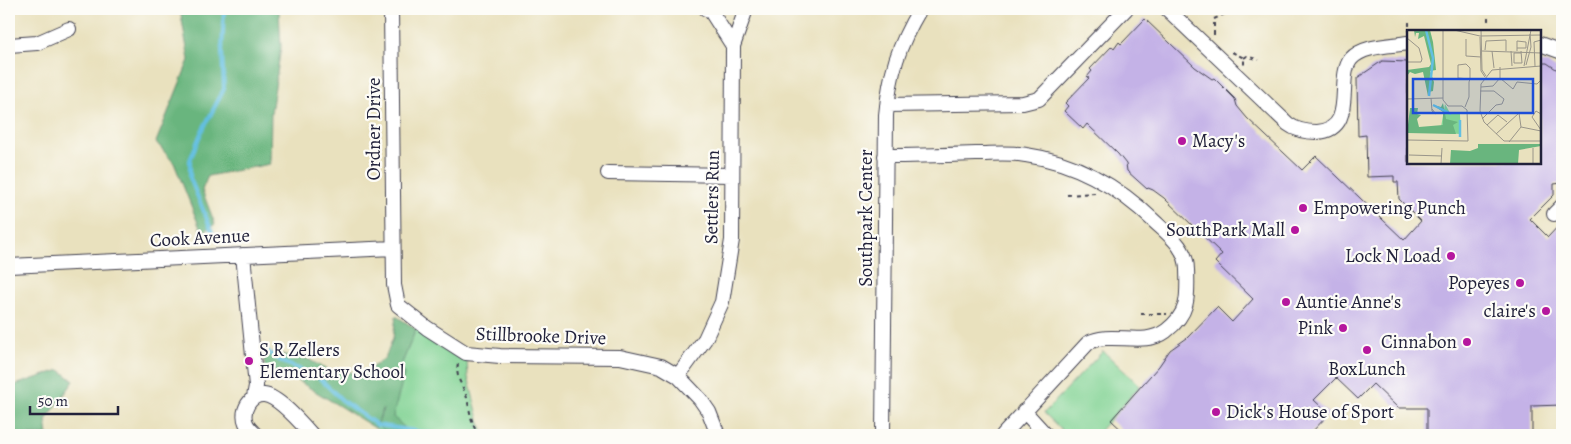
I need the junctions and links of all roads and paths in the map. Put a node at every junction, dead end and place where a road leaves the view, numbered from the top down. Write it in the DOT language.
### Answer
graph roads {
  1 [pos="391,9"];
  2 [pos="710,9"];
  3 [pos="746,9"];
  4 [pos="918,9"];
  5 [pos="1126,9"];
  6 [pos="1167,9"];
  7 [pos="1488,9"];
  8 [pos="1229,12"];
  9 [pos="1409,22"];
  10 [pos="1488,24"];
  11 [pos="70,29"];
  12 [pos="1409,30"];
  13 [pos="1214,43"];
  14 [pos="1407,43"];
  15 [pos="1541,44"];
  16 [pos="9,45"];
  17 [pos="733,46"];
  18 [pos="1230,51"];
  19 [pos="1562,52"];
  20 [pos="1244,58"];
  21 [pos="1259,60"];
  22 [pos="1244,72"];
  23 [pos="887,105"];
  24 [pos="885,156"];
  25 [pos="608,173"];
  26 [pos="732,174"];
  27 [pos="1102,193"];
  28 [pos="1067,195"];
  29 [pos="393,248"];
  30 [pos="243,255"];
  31 [pos="9,266"];
  32 [pos="1141,314"];
  33 [pos="1174,314"];
  34 [pos="458,364"];
  35 [pos="678,376"];
  36 [pos="254,397"];
  37 [pos="1024,411"];
  38 [pos="256,435"];
  39 [pos="312,435"];
  40 [pos="478,435"];
  41 [pos="718,435"];
  42 [pos="883,435"];
  43 [pos="1003,435"];
  44 [pos="1046,435"];
  1 -- 29 [label="street, Ordner Drive"];
  2 -- 17 [label="street"];
  3 -- 17 [label="street, Settlers Run"];
  4 -- 23 [label="street, Southpark Center"];
  5 -- 23 [label="street"];
  6 -- 14 [label="street"];
  7 -- 10 [label="path"];
  8 -- 13 [label="path"];
  9 -- 12 [label="path"];
  11 -- 16 [label="street"];
  15 -- 19 [label="street"];
  17 -- 26 [label="street, Settlers Run"];
  18 -- 20 [label="path"];
  20 -- 21 [label="path"];
  20 -- 22 [label="path"];
  23 -- 24 [label="street, Southpark Center"];
  24 -- 37 [label="street"];
  24 -- 42 [label="street, Southpark Center"];
  25 -- 26 [label="street"];
  26 -- 35 [label="street, Settlers Run"];
  27 -- 28 [label="path"];
  29 -- 30 [label="street, Cook Avenue"];
  29 -- 35 [label="street, Stillbrooke Drive"];
  30 -- 31 [label="street, Cook Avenue"];
  30 -- 36 [label="street"];
  32 -- 33 [label="path"];
  34 -- 40 [label="path"];
  35 -- 41 [label="street, Stillbrooke Drive"];
  36 -- 38 [label="street"];
  36 -- 39 [label="street"];
  37 -- 43 [label="street"];
  37 -- 44 [label="street"];
}
